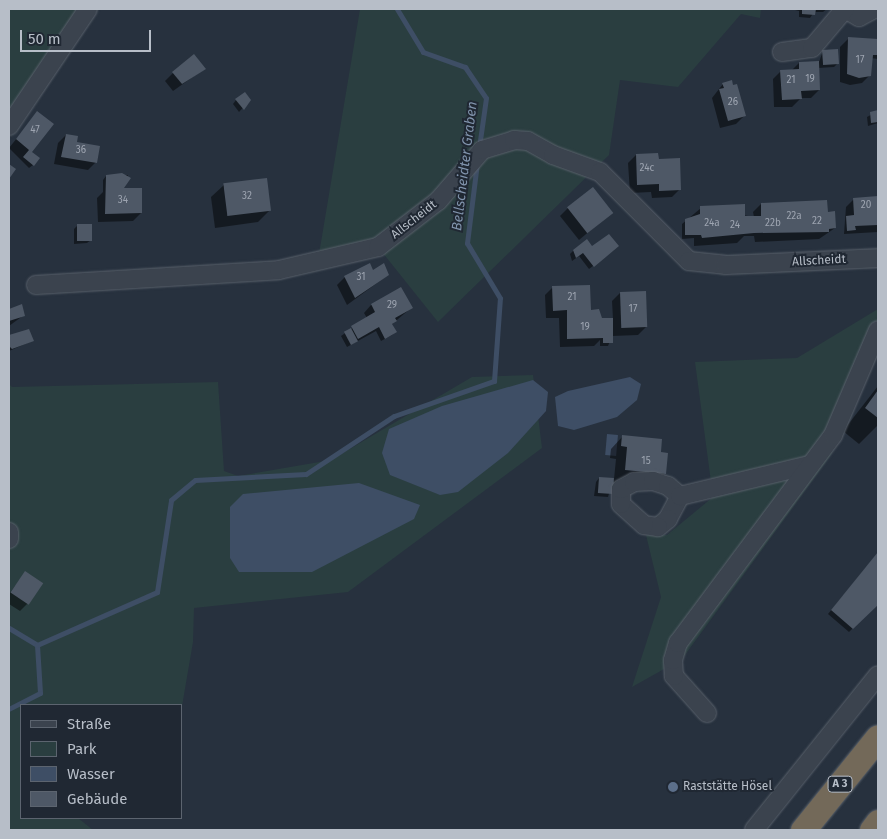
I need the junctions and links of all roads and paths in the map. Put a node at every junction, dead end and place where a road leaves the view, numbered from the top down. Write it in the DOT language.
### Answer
graph roads {
  1 [pos="88,9"];
  2 [pos="845,9"];
  3 [pos="874,9"];
  4 [pos="878,12"];
  5 [pos="782,52"];
  6 [pos="9,126"];
  7 [pos="878,258"];
  8 [pos="36,286"];
  9 [pos="878,330"];
  10 [pos="809,465"];
  11 [pos="680,496"];
  12 [pos="9,532"];
  13 [pos="9,540"];
  14 [pos="878,675"];
  15 [pos="707,713"];
  16 [pos="878,737"];
  17 [pos="878,822"];
  18 [pos="754,830"];
  19 [pos="803,830"];
  20 [pos="872,830"];
  1 -- 6 [label="street"];
  2 -- 3 [label="street"];
  2 -- 5 [label="street"];
  3 -- 4 [label="street"];
  7 -- 8 [label="street, Allscheidt"];
  9 -- 10 [label="street"];
  10 -- 11 [label="street"];
  10 -- 15 [label="street"];
  12 -- 13 [label="street"];
  14 -- 18 [label="street"];
  16 -- 19 [label="highway, A 3"];
  17 -- 20 [label="highway"];
}
